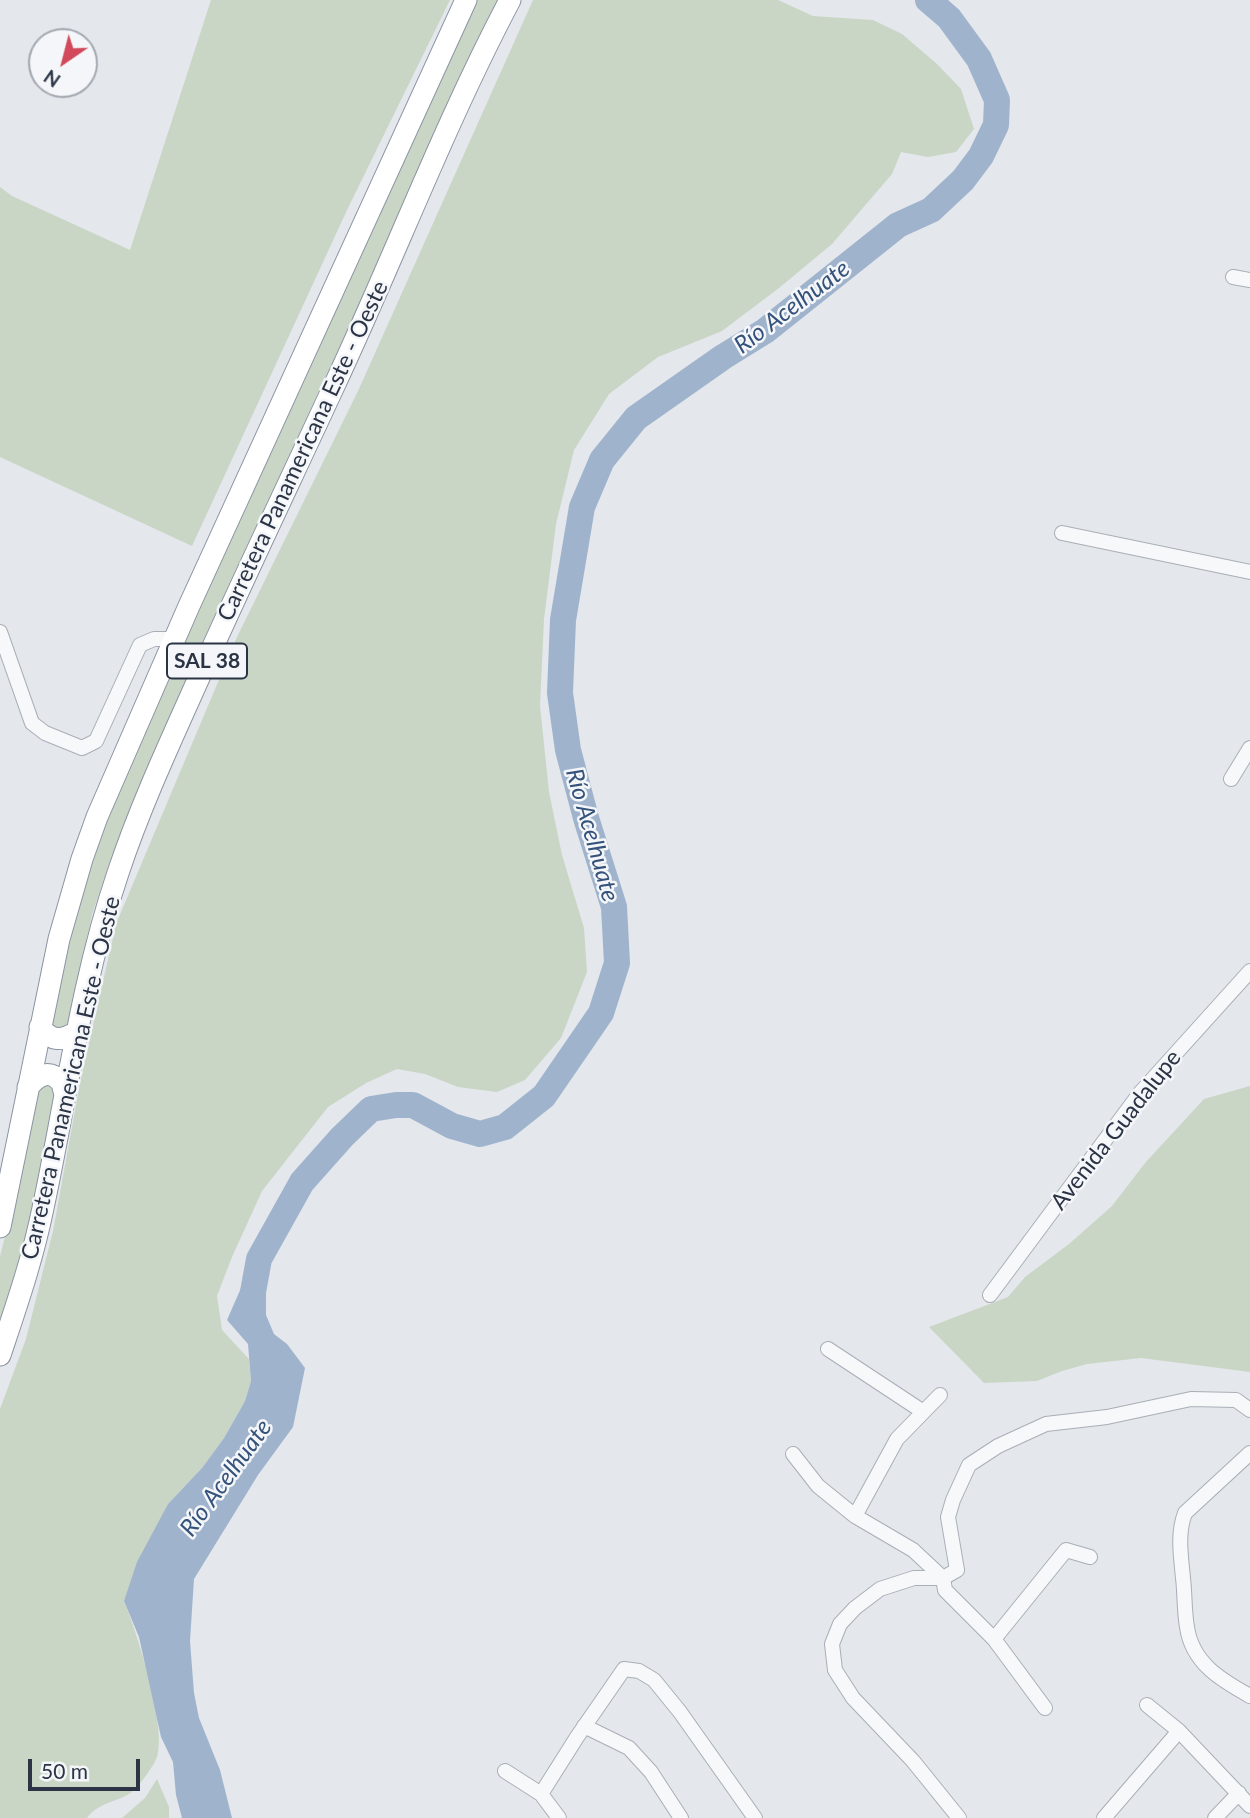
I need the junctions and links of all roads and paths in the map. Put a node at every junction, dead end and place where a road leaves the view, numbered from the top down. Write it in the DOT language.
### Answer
graph roads {
  1 [pos="466,0"];
  2 [pos="510,0"];
  3 [pos="1233,277"];
  4 [pos="1250,280"];
  5 [pos="1062,533"];
  6 [pos="1250,572"];
  7 [pos="0,632"];
  8 [pos="174,639"];
  9 [pos="1250,748"];
  10 [pos="1231,779"];
  11 [pos="1250,971"];
  12 [pos="40,1027"];
  13 [pos="77,1032"];
  14 [pos="28,1087"];
  15 [pos="65,1095"];
  16 [pos="0,1227"];
  17 [pos="990,1295"];
  18 [pos="828,1349"];
  19 [pos="0,1355"];
  20 [pos="940,1395"];
  21 [pos="1250,1410"];
  22 [pos="922,1411"];
  23 [pos="1250,1453"];
  24 [pos="793,1454"];
  25 [pos="855,1516"];
  26 [pos="1090,1556"];
  27 [pos="943,1578"];
  28 [pos="994,1639"];
  29 [pos="1250,1696"];
  30 [pos="1147,1704"];
  31 [pos="1045,1708"];
  32 [pos="584,1726"];
  33 [pos="1180,1731"];
  34 [pos="505,1771"];
  35 [pos="1239,1793"];
  36 [pos="541,1794"];
  37 [pos="1250,1806"];
  38 [pos="559,1818"];
  39 [pos="681,1818"];
  40 [pos="755,1818"];
  41 [pos="959,1818"];
  42 [pos="1104,1818"];
  43 [pos="1215,1818"];
  1 -- 8 [label="highway, Carretera Panamericana Este - Oeste / SAL 38"];
  2 -- 13 [label="highway, Carretera Panamericana Este - Oeste / SAL 38"];
  3 -- 4 [label="street"];
  5 -- 6 [label="street"];
  7 -- 8 [label="street"];
  8 -- 12 [label="highway, Carretera Panamericana Este - Oeste / SAL 38"];
  9 -- 10 [label="street"];
  11 -- 17 [label="street, Avenida Guadalupe"];
  12 -- 13 [label="highway"];
  12 -- 14 [label="highway, Carretera Panamericana Este - Oeste / SAL 38"];
  13 -- 15 [label="highway, Carretera Panamericana Este - Oeste / SAL 38"];
  14 -- 15 [label="highway"];
  14 -- 16 [label="highway, Carretera Panamericana Este - Oeste / SAL 38"];
  15 -- 19 [label="highway, Carretera Panamericana Este - Oeste / SAL 38"];
  18 -- 22 [label="street"];
  20 -- 22 [label="street"];
  21 -- 27 [label="street"];
  22 -- 25 [label="street"];
  23 -- 29 [label="street"];
  24 -- 25 [label="street"];
  25 -- 27 [label="street"];
  26 -- 28 [label="street"];
  27 -- 28 [label="street"];
  27 -- 41 [label="street"];
  28 -- 31 [label="street"];
  30 -- 33 [label="street"];
  32 -- 36 [label="street"];
  32 -- 39 [label="street"];
  32 -- 40 [label="street"];
  33 -- 35 [label="street"];
  33 -- 42 [label="street"];
  34 -- 36 [label="street"];
  35 -- 37 [label="street"];
  35 -- 43 [label="street"];
  36 -- 38 [label="street"];
}
